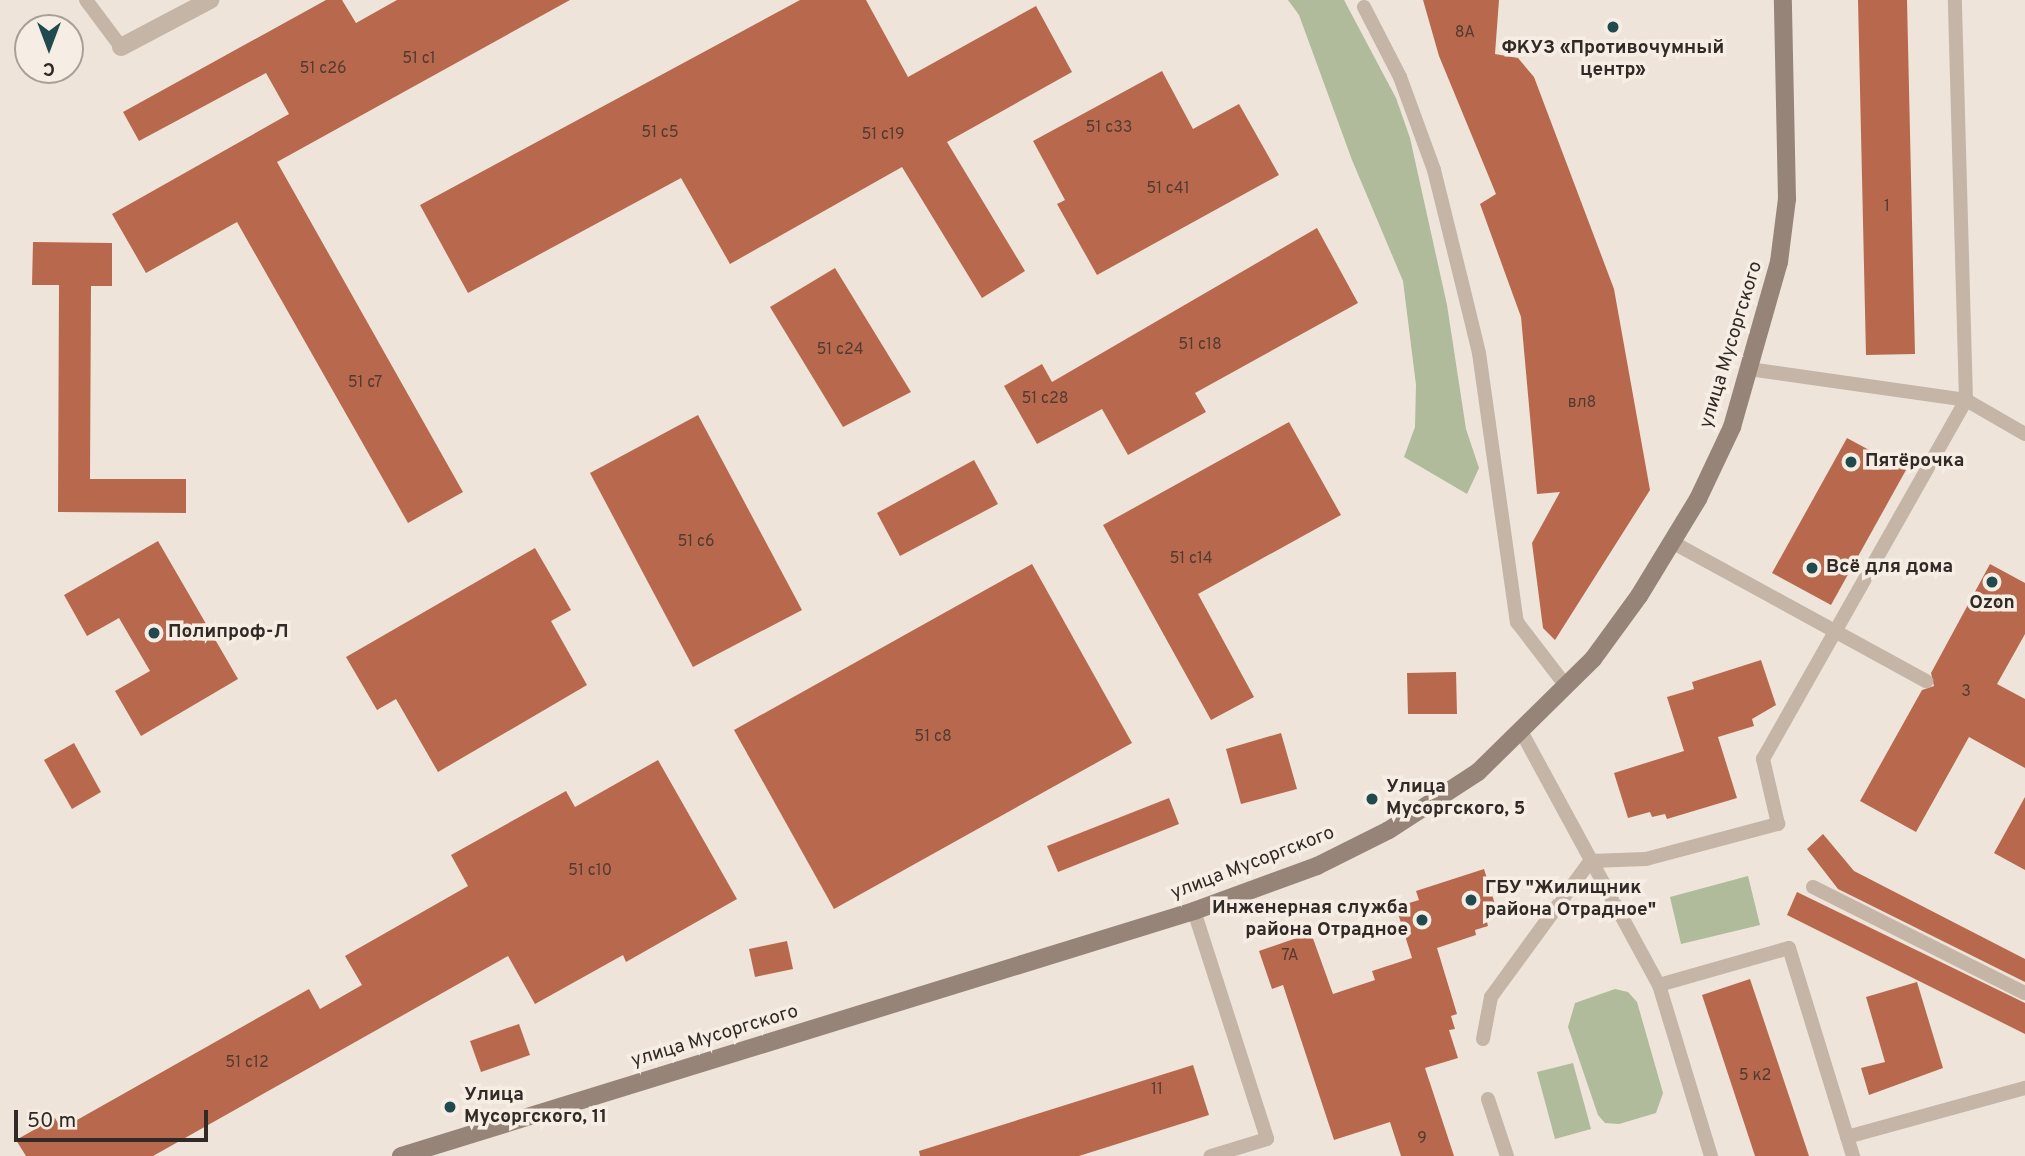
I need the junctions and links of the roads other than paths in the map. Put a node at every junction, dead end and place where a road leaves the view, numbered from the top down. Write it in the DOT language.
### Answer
graph roads {
  1 [pos="86,0"];
  2 [pos="210,0"];
  3 [pos="1783,0"];
  4 [pos="1955,0"];
  5 [pos="1364,7"];
  6 [pos="121,47"];
  7 [pos="1749,369"];
  8 [pos="1966,400"];
  9 [pos="2025,434"];
  10 [pos="1672,542"];
  11 [pos="1837,634"];
  12 [pos="1926,681"];
  13 [pos="1566,686"];
  14 [pos="1522,733"];
  15 [pos="1590,861"];
  16 [pos="1813,887"];
  17 [pos="1194,911"];
  18 [pos="1659,985"];
  19 [pos="2025,992"];
  20 [pos="1483,1039"];
  21 [pos="2025,1088"];
  22 [pos="1488,1099"];
  23 [pos="1847,1137"];
  24 [pos="413,1154"];
  25 [pos="1211,1156"];
  26 [pos="1507,1156"];
  27 [pos="1711,1156"];
  28 [pos="1853,1156"];
  1 -- 6 [label="lane"];
  2 -- 6 [label="street"];
  3 -- 7 [label="street, улица Мусоргского"];
  4 -- 8 [label="lane"];
  5 -- 13 [label="lane"];
  7 -- 8 [label="lane"];
  7 -- 10 [label="street, улица Мусоргского"];
  8 -- 9 [label="lane"];
  8 -- 11 [label="lane"];
  10 -- 11 [label="lane"];
  10 -- 13 [label="street, улица Мусоргского"];
  11 -- 12 [label="lane"];
  11 -- 15 [label="lane"];
  13 -- 14 [label="street, улица Мусоргского"];
  14 -- 15 [label="lane"];
  14 -- 17 [label="street, улица Мусоргского"];
  15 -- 18 [label="lane"];
  15 -- 20 [label="lane"];
  16 -- 19 [label="lane"];
  17 -- 24 [label="street, улица Мусоргского"];
  17 -- 25 [label="lane"];
  18 -- 23 [label="lane"];
  18 -- 27 [label="lane"];
  21 -- 23 [label="lane"];
  22 -- 26 [label="lane"];
  23 -- 28 [label="lane"];
}
